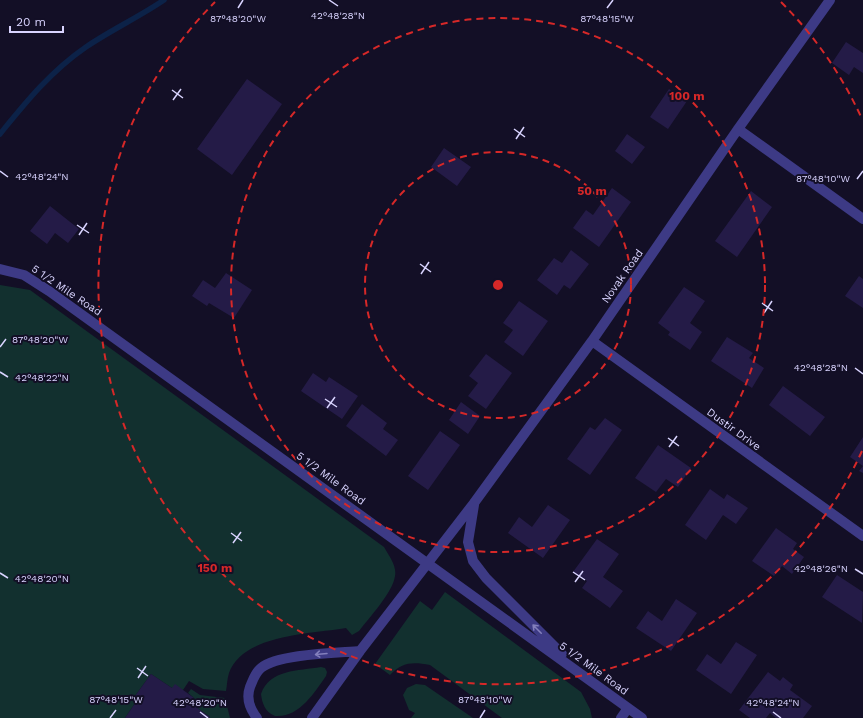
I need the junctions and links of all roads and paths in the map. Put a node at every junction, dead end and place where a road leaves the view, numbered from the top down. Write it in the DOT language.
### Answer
graph roads {
  1 [pos="830,0"];
  2 [pos="738,130"];
  3 [pos="863,218"];
  4 [pos="0,269"];
  5 [pos="592,341"];
  6 [pos="474,503"];
  7 [pos="863,536"];
  8 [pos="429,563"];
  9 [pos="360,651"];
  10 [pos="584,676"];
  11 [pos="628,708"];
  12 [pos="257,718"];
  13 [pos="312,718"];
  14 [pos="621,718"];
  15 [pos="642,718"];
  1 -- 2 [label="street, Novak Road"];
  2 -- 3 [label="street"];
  2 -- 5 [label="street, Novak Road"];
  4 -- 8 [label="street, 5 1/2 Mile Road"];
  5 -- 6 [label="street, Novak Road"];
  5 -- 7 [label="street, Dustir Drive"];
  6 -- 8 [label="street, Novak Road"];
  10 -- 6 [label="street, one-way"];
  8 -- 9 [label="street, Novak Road"];
  8 -- 10 [label="street, 5 1/2 Mile Road"];
  9 -- 12 [label="street, one-way"];
  9 -- 13 [label="street, Novak Road"];
  10 -- 11 [label="street, 5 1/2 Mile Road"];
  11 -- 14 [label="street"];
  11 -- 15 [label="street, 5 1/2 Mile Road"];
}
